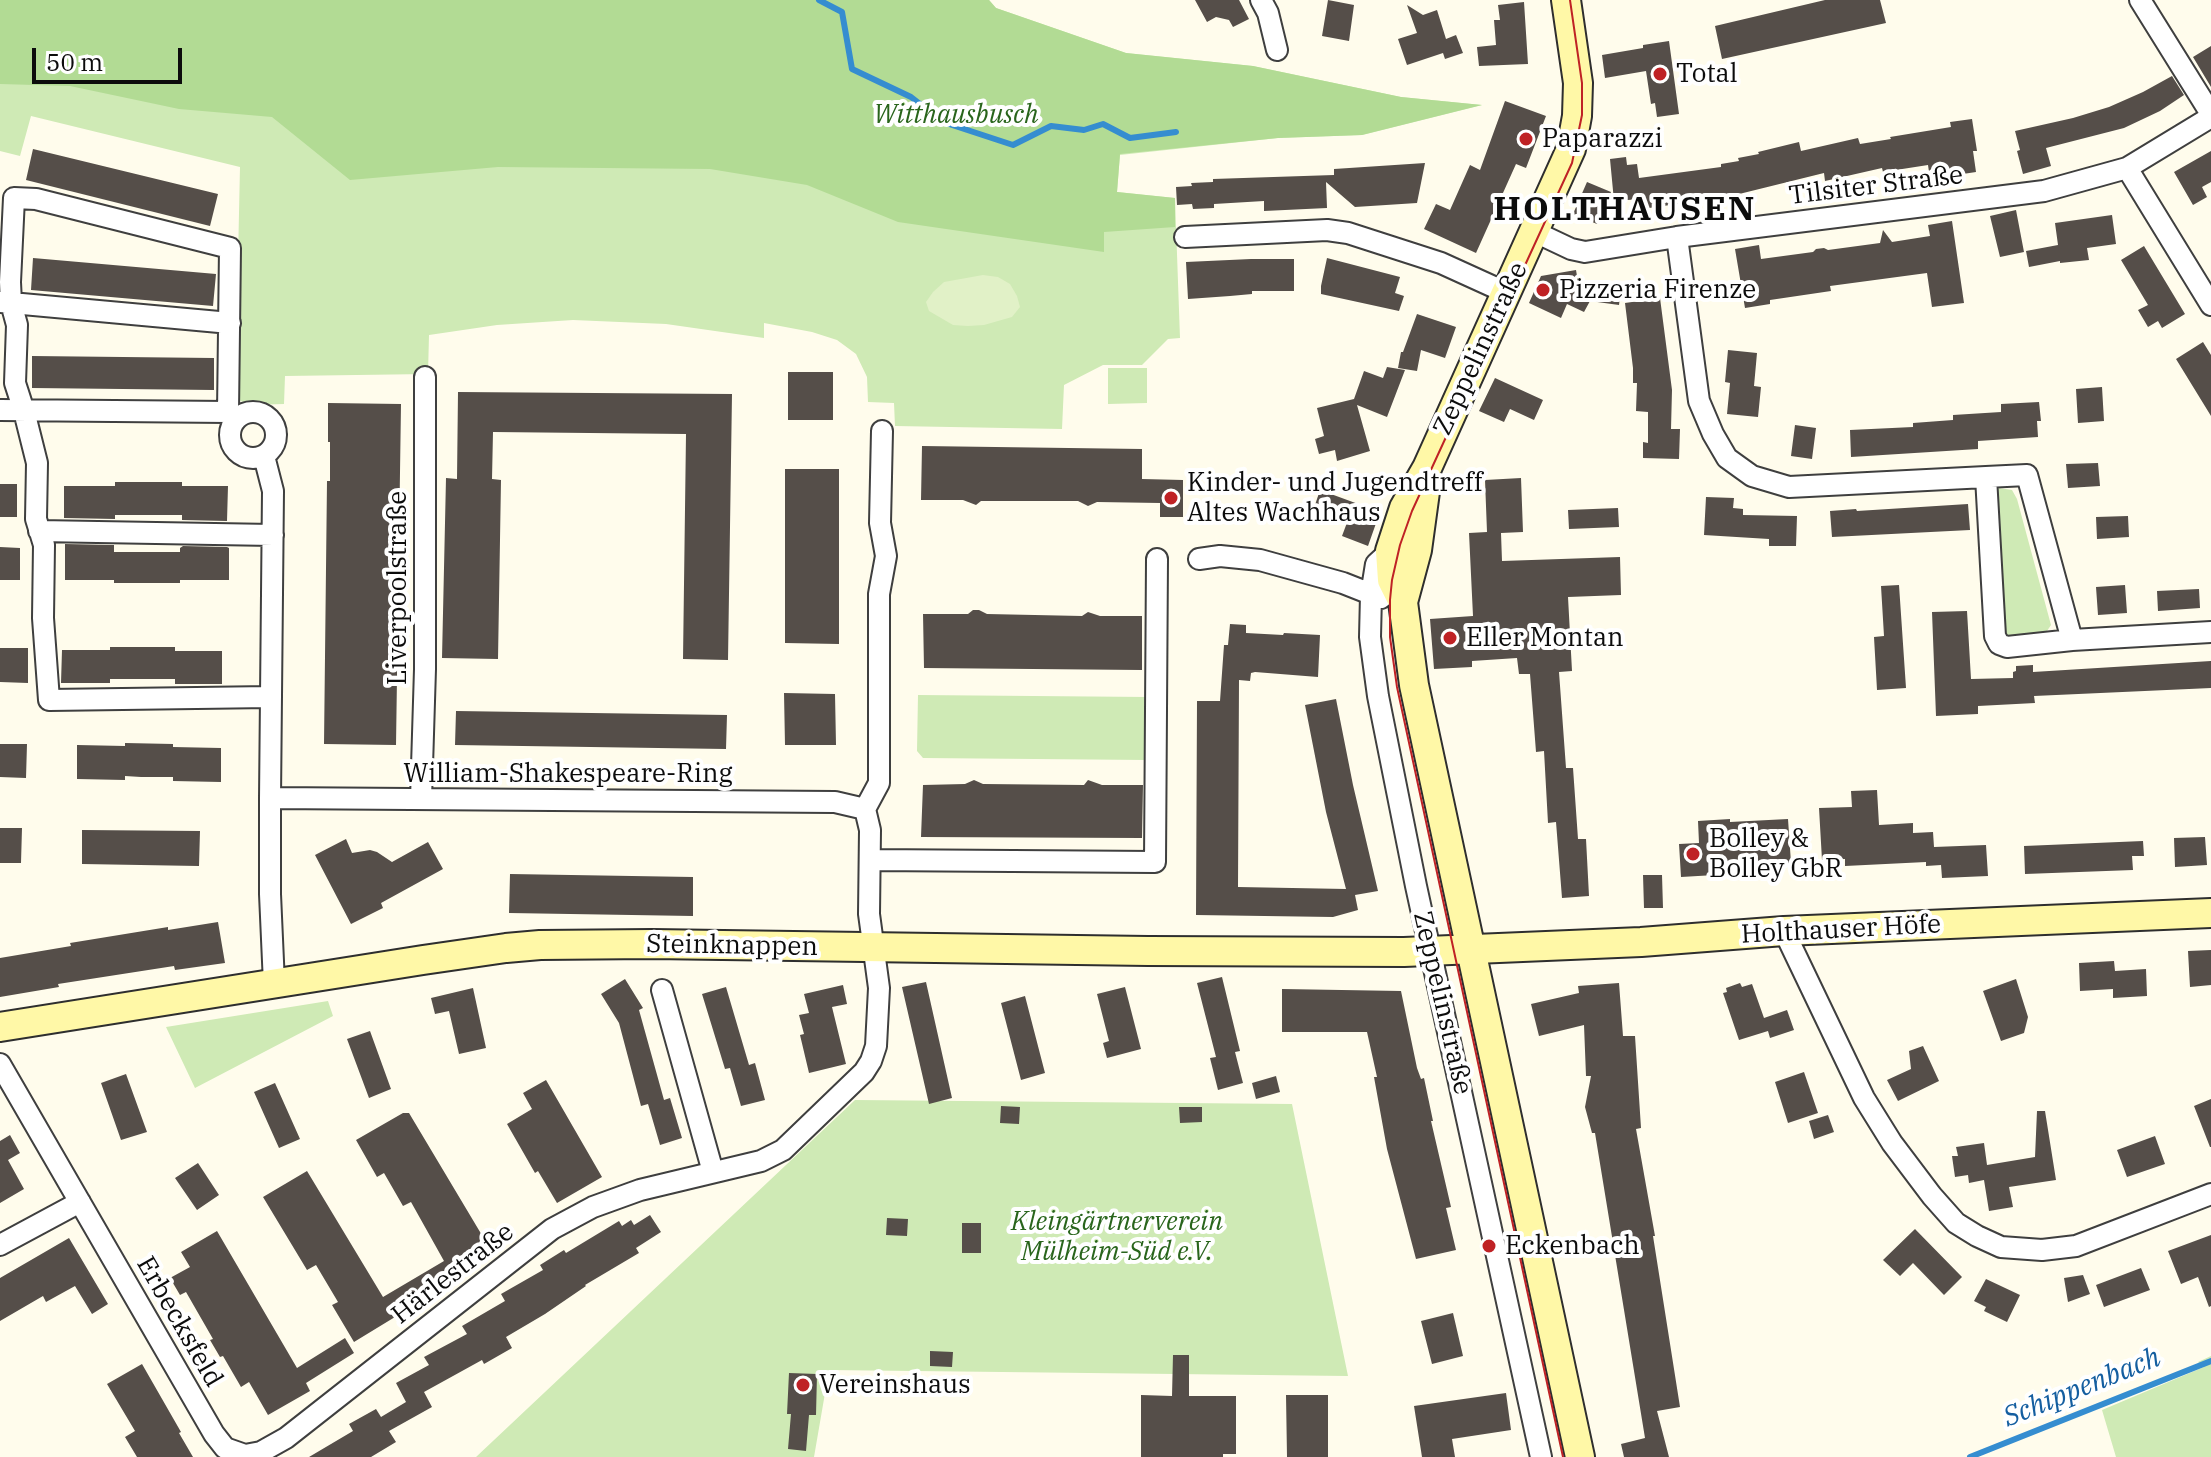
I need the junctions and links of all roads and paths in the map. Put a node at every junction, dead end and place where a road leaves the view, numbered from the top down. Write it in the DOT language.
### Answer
graph roads {
  1 [pos="1261,0"];
  2 [pos="1566,0"];
  3 [pos="2140,0"];
  4 [pos="1277,50"];
  5 [pos="2211,116"];
  6 [pos="2127,168"];
  7 [pos="6,231"];
  8 [pos="1535,232"];
  9 [pos="1185,237"];
  10 [pos="1677,237"];
  11 [pos="1507,293"];
  12 [pos="6,303"];
  13 [pos="2211,305"];
  14 [pos="230,323"];
  15 [pos="425,377"];
  16 [pos="0,410"];
  17 [pos="24,411"];
  18 [pos="232,416"];
  19 [pos="882,431"];
  20 [pos="264,456"];
  21 [pos="1427,468"];
  22 [pos="1986,477"];
  23 [pos="39,531"];
  24 [pos="273,535"];
  25 [pos="1390,551"];
  26 [pos="1157,559"];
  27 [pos="1199,559"];
  28 [pos="1371,595"];
  29 [pos="1403,602"];
  30 [pos="2211,632"];
  31 [pos="2072,640"];
  32 [pos="270,697"];
  33 [pos="270,798"];
  34 [pos="421,799"];
  35 [pos="865,809"];
  36 [pos="870,860"];
  37 [pos="2211,913"];
  38 [pos="1784,931"];
  39 [pos="874,947"];
  40 [pos="1471,950"];
  41 [pos="1431,951"];
  42 [pos="274,984"];
  43 [pos="662,990"];
  44 [pos="0,1027"];
  45 [pos="0,1064"];
  46 [pos="713,1172"];
  47 [pos="2211,1194"];
  48 [pos="80,1202"];
  49 [pos="0,1245"];
  50 [pos="245,1455"];
  51 [pos="1541,1457"];
  52 [pos="1580,1457"];
  1 -- 4 [label="street"];
  2 -- 8 [label="street, Zeppelinstraße"];
  3 -- 5 [label="street"];
  5 -- 6 [label="street, Tilsiter Straße"];
  6 -- 10 [label="street, Tilsiter Straße"];
  6 -- 13 [label="street"];
  7 -- 12 [label="street"];
  7 -- 14 [label="street"];
  8 -- 10 [label="street, Tilsiter Straße"];
  8 -- 11 [label="street, Zeppelinstraße"];
  9 -- 11 [label="street"];
  10 -- 22 [label="street"];
  11 -- 21 [label="street, Zeppelinstraße"];
  12 -- 14 [label="street"];
  12 -- 17 [label="street"];
  14 -- 18 [label="street"];
  15 -- 34 [label="street, Liverpoolstraße"];
  16 -- 17 [label="street"];
  17 -- 18 [label="street"];
  17 -- 23 [label="street"];
  18 -- 20 [label="street"];
  18 -- 20 [label="street"];
  19 -- 35 [label="street"];
  20 -- 24 [label="street"];
  21 -- 25 [label="street, Zeppelinstraße"];
  21 -- 29 [label="street, Zeppelinstraße"];
  22 -- 31 [label="street"];
  22 -- 31 [label="street"];
  23 -- 24 [label="street"];
  23 -- 32 [label="street"];
  24 -- 32 [label="street"];
  25 -- 28 [label="street, Zeppelinstraße"];
  25 -- 29 [label="street, Zeppelinstraße"];
  26 -- 36 [label="street"];
  27 -- 28 [label="street"];
  28 -- 29 [label="street"];
  28 -- 41 [label="street, Zeppelinstraße"];
  29 -- 40 [label="street, Zeppelinstraße"];
  30 -- 31 [label="street"];
  32 -- 33 [label="street"];
  33 -- 34 [label="street, William-Shakespeare-Ring"];
  33 -- 42 [label="street"];
  34 -- 35 [label="street, William-Shakespeare-Ring"];
  35 -- 36 [label="street"];
  36 -- 39 [label="street"];
  37 -- 38 [label="street, Holthauser Höfe"];
  38 -- 40 [label="street, Holthauser Höfe"];
  38 -- 47 [label="street"];
  39 -- 41 [label="street, Steinknappen"];
  39 -- 42 [label="street, Steinknappen"];
  39 -- 46 [label="street, Härlestraße"];
  40 -- 41 [label="street, Steinknappen"];
  40 -- 52 [label="street, Zeppelinstraße"];
  41 -- 51 [label="street, Zeppelinstraße"];
  42 -- 44 [label="street, Steinknappen"];
  43 -- 46 [label="street"];
  45 -- 48 [label="street, Erbecksfeld"];
  46 -- 50 [label="street, Härlestraße"];
  48 -- 49 [label="street"];
  48 -- 50 [label="street, Erbecksfeld"];
}
